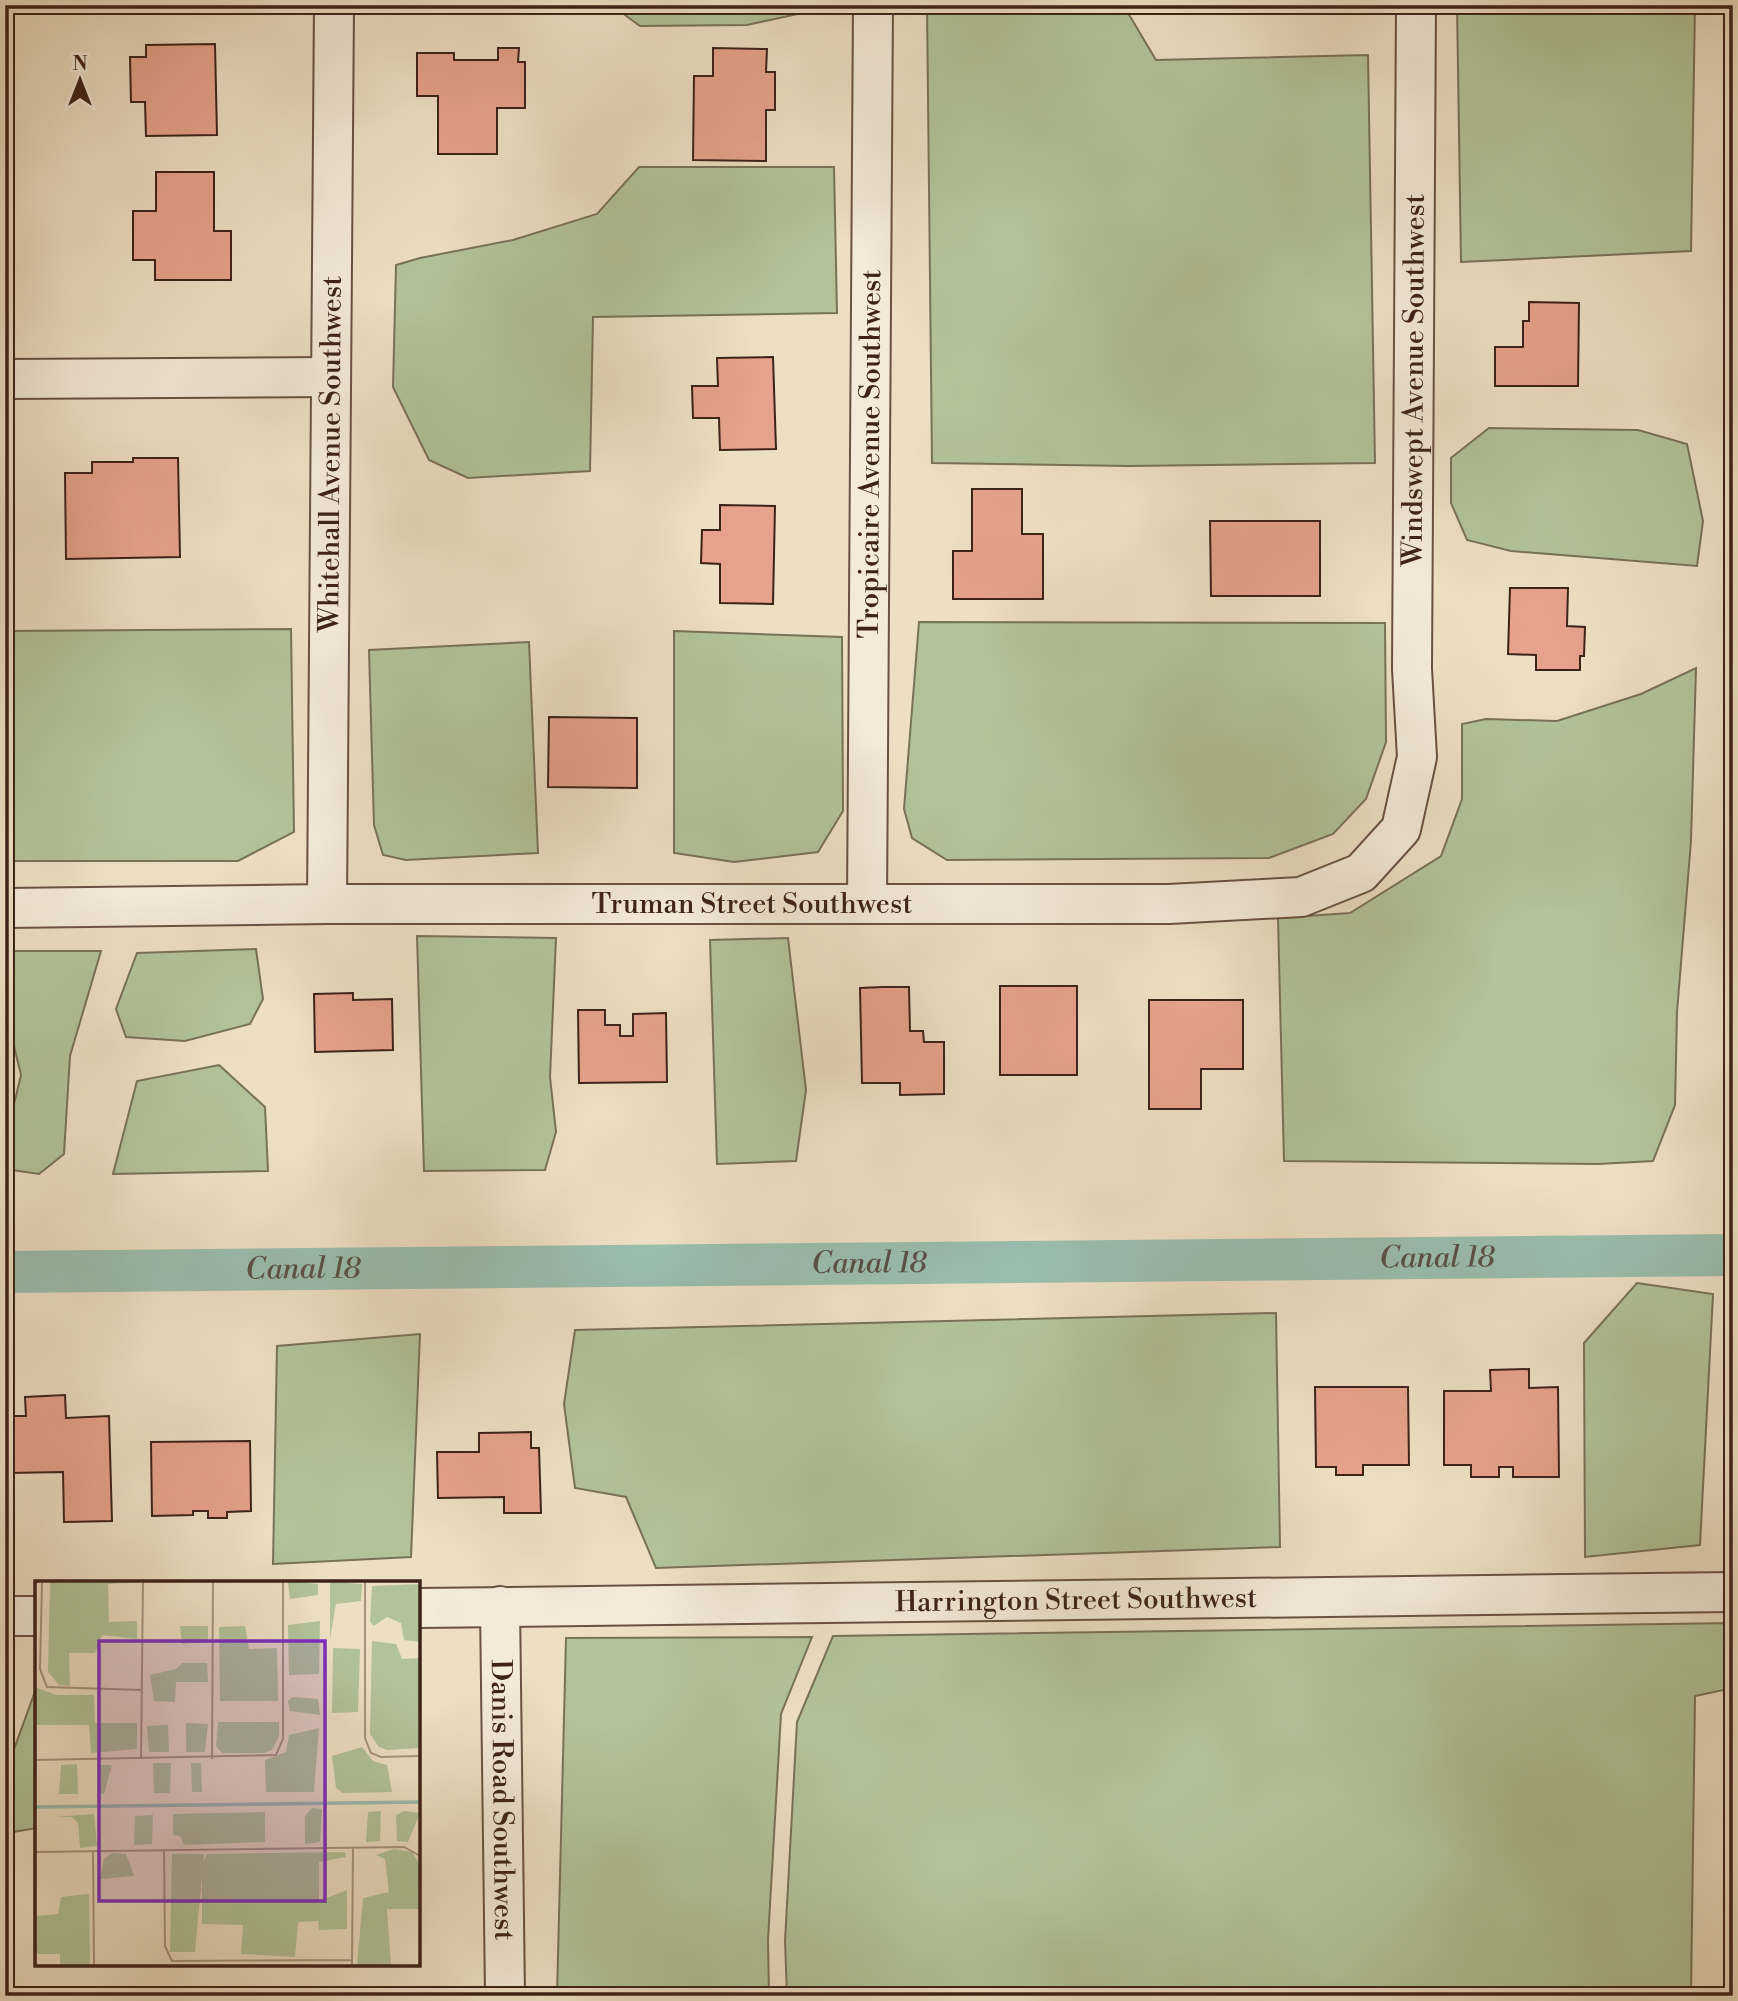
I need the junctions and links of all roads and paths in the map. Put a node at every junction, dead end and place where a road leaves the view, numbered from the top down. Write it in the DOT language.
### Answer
graph roads {
  1 [pos="334,5"];
  2 [pos="873,5"];
  3 [pos="1416,5"];
  4 [pos="330,377"];
  5 [pos="5,379"];
  6 [pos="1416,757"];
  7 [pos="327,904"];
  8 [pos="867,904"];
  9 [pos="5,908"];
  10 [pos="1733,1592"];
  11 [pos="500,1606"];
  12 [pos="420,1608"];
  13 [pos="5,1616"];
  14 [pos="35,1616"];
  15 [pos="505,1996"];
  1 -- 4 [label="street, Whitehall Avenue Southwest"];
  2 -- 8 [label="street, Tropicaire Avenue Southwest"];
  3 -- 6 [label="street, Windswept Avenue Southwest"];
  4 -- 5 [label="street"];
  4 -- 7 [label="street, Whitehall Avenue Southwest"];
  6 -- 8 [label="street, Truman Street Southwest"];
  7 -- 8 [label="street, Truman Street Southwest"];
  7 -- 9 [label="street, Truman Street Southwest"];
  10 -- 11 [label="street, Harrington Street Southwest"];
  11 -- 12 [label="street, Harrington Street Southwest"];
  11 -- 15 [label="street, Danis Road Southwest"];
  13 -- 14 [label="street"];
}
